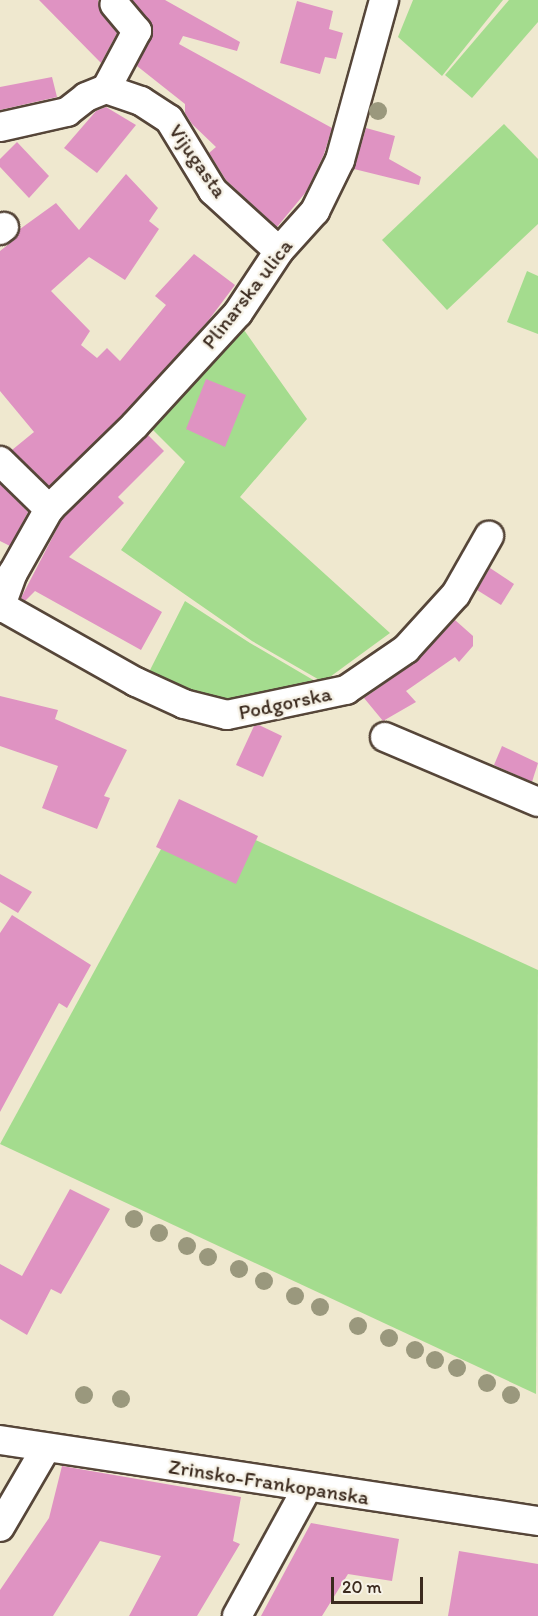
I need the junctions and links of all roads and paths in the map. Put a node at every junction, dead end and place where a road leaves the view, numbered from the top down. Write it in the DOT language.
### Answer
graph roads {
  1 [pos="384,0"];
  2 [pos="114,4"];
  3 [pos="106,89"];
  4 [pos="0,127"];
  5 [pos="279,251"];
  6 [pos="0,461"];
  7 [pos="49,509"];
  8 [pos="489,536"];
  9 [pos="1,607"];
  10 [pos="385,737"];
  11 [pos="538,802"];
  12 [pos="0,1440"];
  13 [pos="46,1448"];
  14 [pos="308,1488"];
  15 [pos="538,1521"];
  16 [pos="0,1527"];
  17 [pos="237,1616"];
  1 -- 5 [label="street, Plinarska ulica"];
  2 -- 3 [label="street"];
  3 -- 4 [label="street"];
  3 -- 5 [label="street, Vijugasta"];
  5 -- 7 [label="street, Plinarska ulica"];
  6 -- 7 [label="street"];
  7 -- 9 [label="street, Plinarska ulica"];
  8 -- 9 [label="street, Podgorska"];
  10 -- 11 [label="street"];
  12 -- 13 [label="street, Zrinsko-Frankopanska"];
  13 -- 14 [label="street, Zrinsko-Frankopanska"];
  13 -- 16 [label="street"];
  14 -- 15 [label="street, Zrinsko-Frankopanska"];
  14 -- 17 [label="street"];
}
